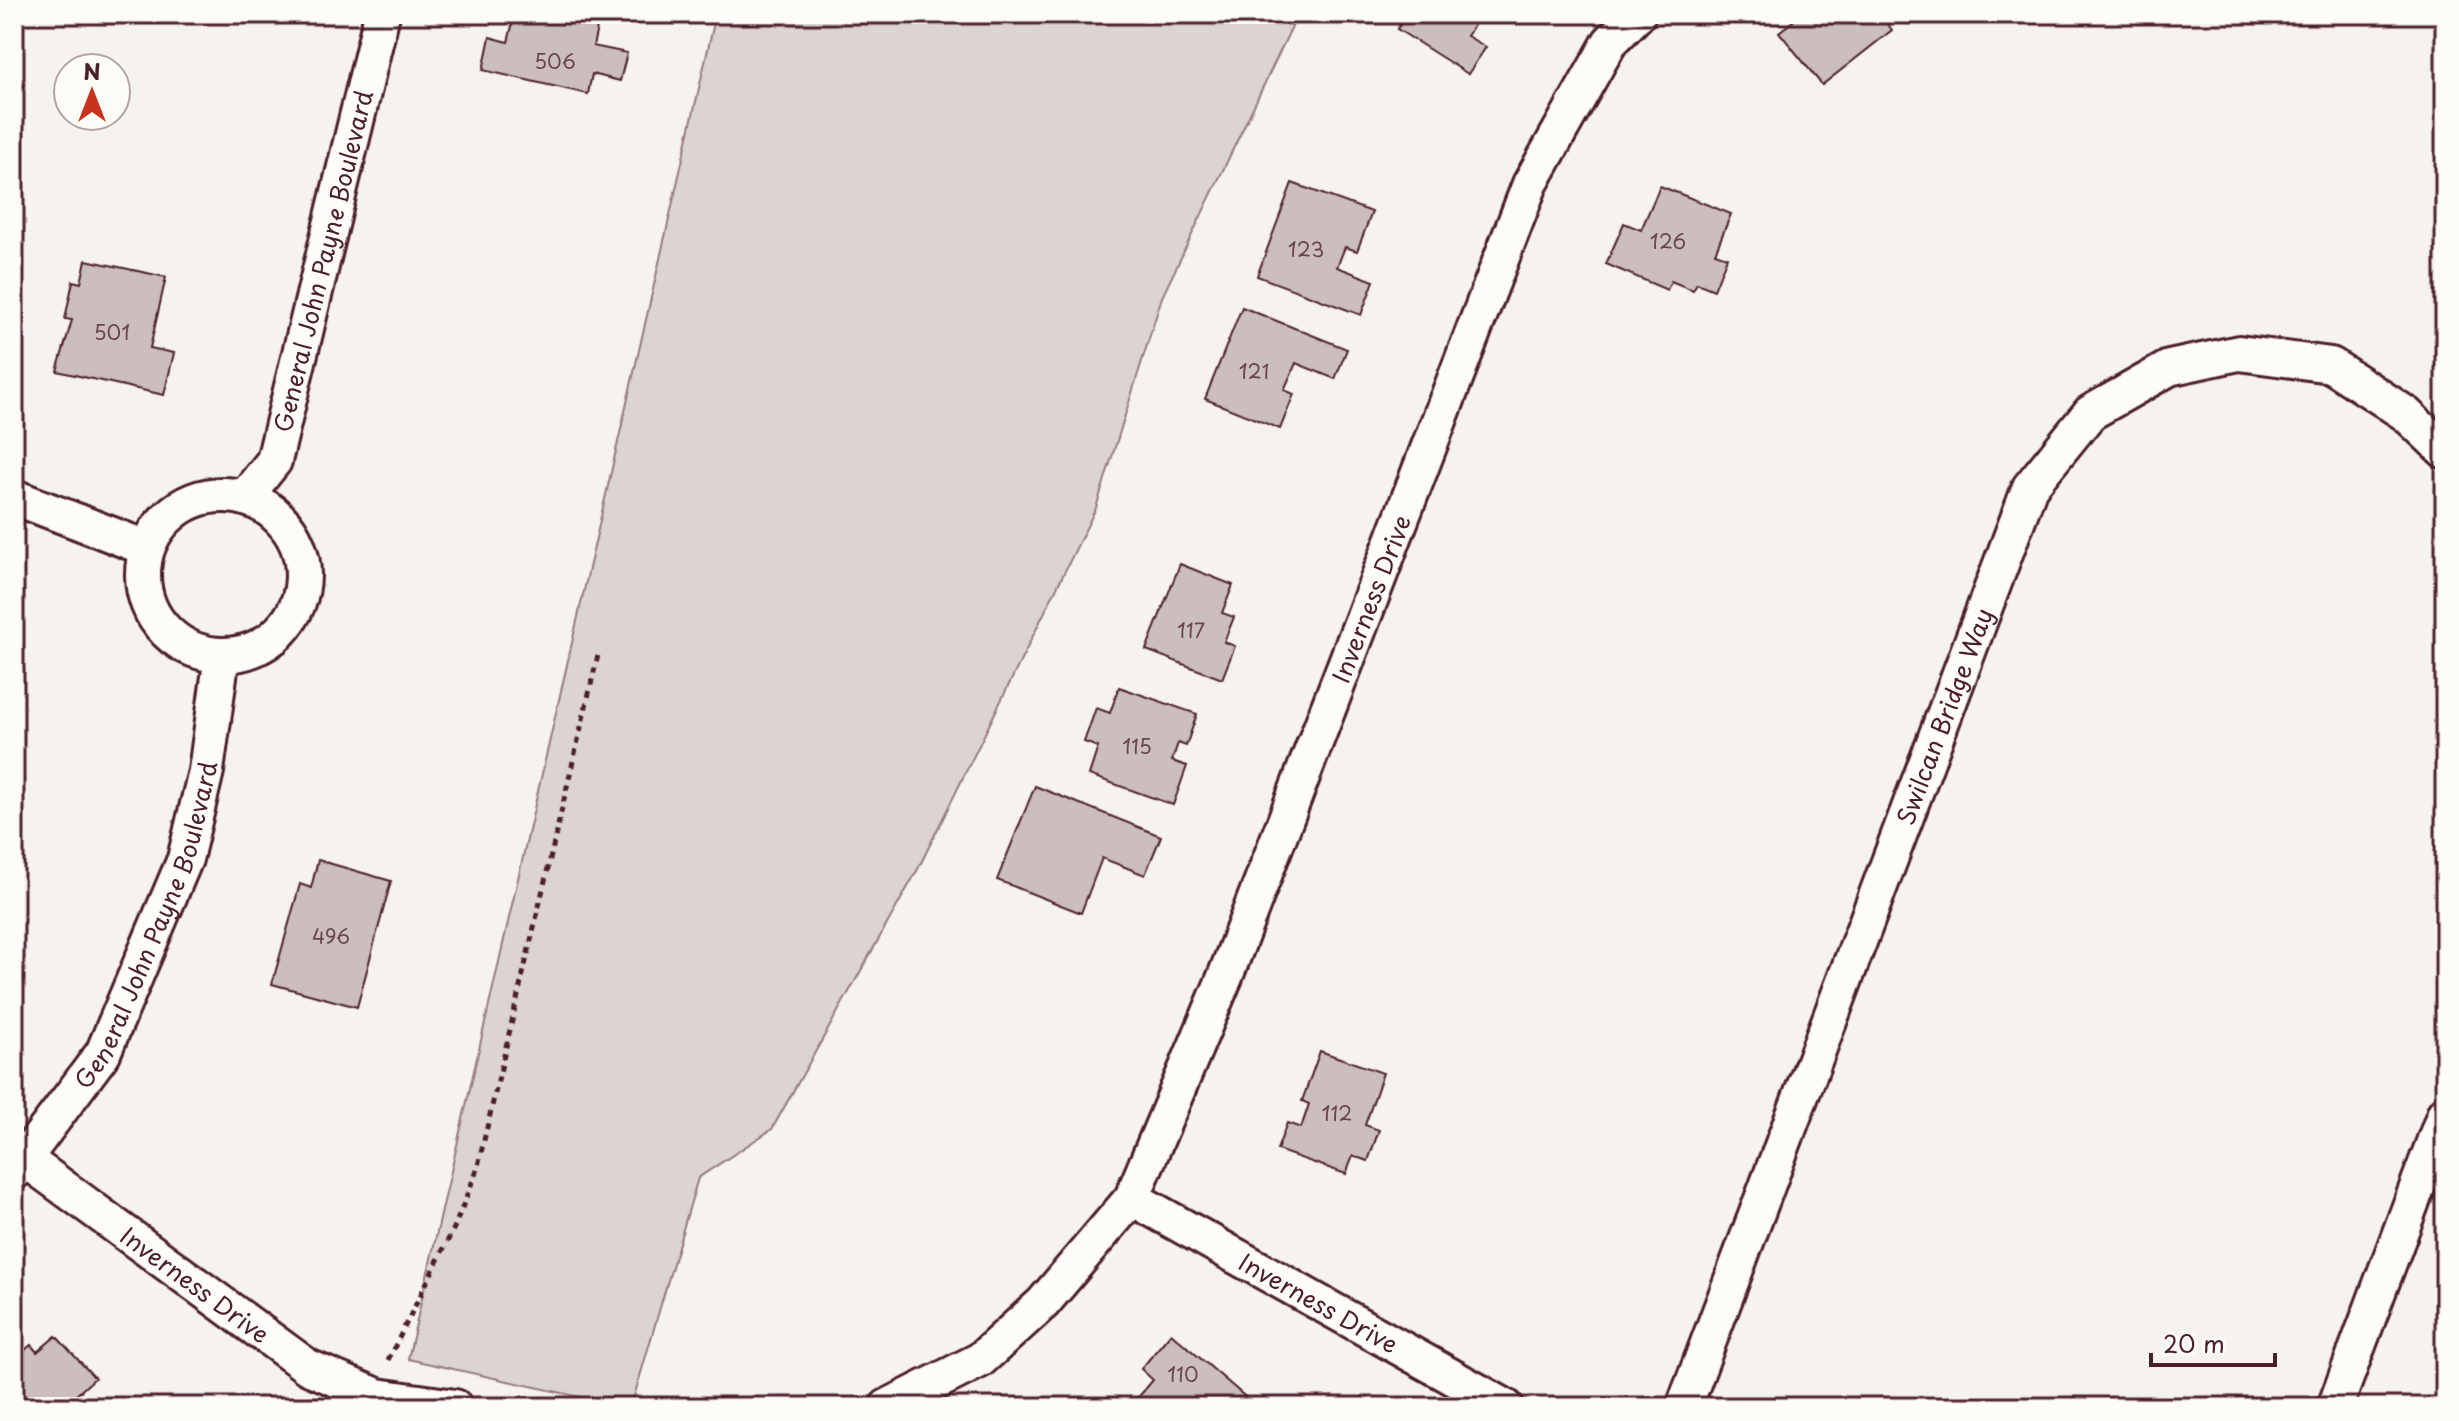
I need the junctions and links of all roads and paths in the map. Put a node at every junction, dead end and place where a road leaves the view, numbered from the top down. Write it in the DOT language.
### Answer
graph roads {
  1 [pos="382,14"];
  2 [pos="1638,14"];
  3 [pos="2445,451"];
  4 [pos="14,497"];
  5 [pos="245,497"];
  6 [pos="146,548"];
  7 [pos="222,655"];
  8 [pos="598,655"];
  9 [pos="2445,1113"];
  10 [pos="20,1166"];
  11 [pos="1132,1198"];
  12 [pos="379,1400"];
  13 [pos="455,1407"];
  14 [pos="887,1407"];
  15 [pos="1506,1407"];
  16 [pos="1684,1407"];
  17 [pos="2335,1407"];
  1 -- 5 [label="street, General John Payne Boulevard"];
  2 -- 11 [label="street, Inverness Drive"];
  3 -- 16 [label="street, Swilcan Bridge Way"];
  4 -- 6 [label="street"];
  5 -- 6 [label="street"];
  5 -- 7 [label="street"];
  6 -- 7 [label="street"];
  7 -- 10 [label="street, General John Payne Boulevard"];
  8 -- 12 [label="path"];
  9 -- 17 [label="street"];
  10 -- 12 [label="street, Inverness Drive"];
  11 -- 14 [label="street, Inverness Drive"];
  11 -- 15 [label="street, Inverness Drive"];
  12 -- 13 [label="street, Inverness Drive"];
}
